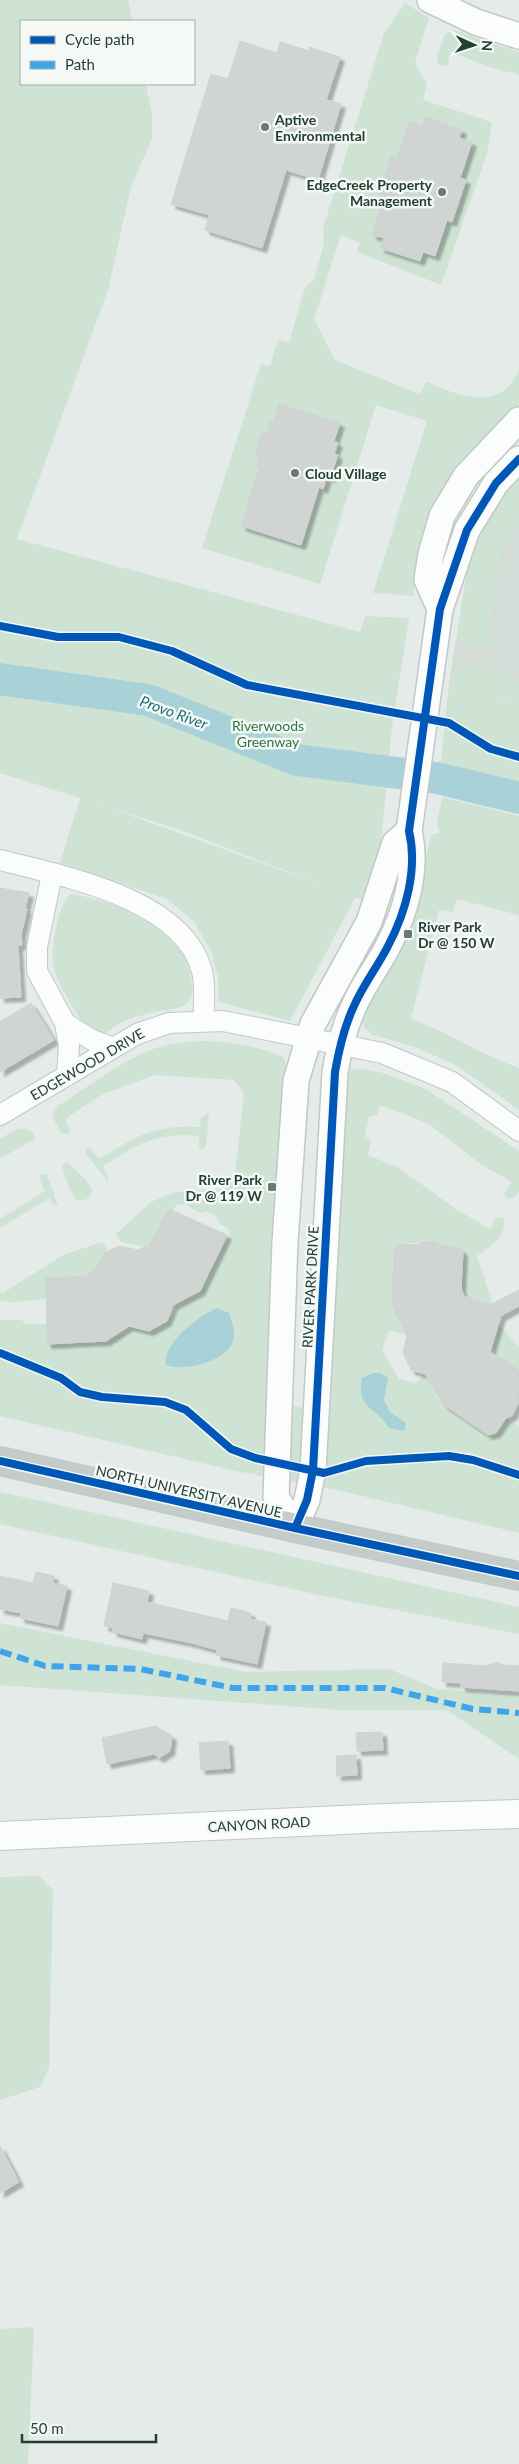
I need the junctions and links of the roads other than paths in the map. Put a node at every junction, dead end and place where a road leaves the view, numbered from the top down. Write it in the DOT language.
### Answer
graph roads {
  1 [pos="430,0"];
  2 [pos="519,36"];
  3 [pos="519,420"];
  4 [pos="519,459"];
  5 [pos="440,610"];
  6 [pos="409,831"];
  7 [pos="0,860"];
  8 [pos="52,874"];
  9 [pos="204,1020"];
  10 [pos="65,1023"];
  11 [pos="324,1042"];
  12 [pos="111,1048"];
  13 [pos="68,1074"];
  14 [pos="0,1115"];
  15 [pos="519,1132"];
  16 [pos="0,1461"];
  17 [pos="295,1528"];
  18 [pos="519,1576"];
  19 [pos="519,1814"];
  20 [pos="0,1836"];
  1 -- 2 [label="street"];
  3 -- 5 [label="street"];
  4 -- 5 [label="street"];
  5 -- 6 [label="street"];
  6 -- 11 [label="street"];
  6 -- 11 [label="street"];
  7 -- 8 [label="street"];
  8 -- 9 [label="street"];
  8 -- 10 [label="street"];
  9 -- 11 [label="street, EDGEWOOD DRIVE"];
  9 -- 12 [label="street, EDGEWOOD DRIVE"];
  10 -- 12 [label="street"];
  10 -- 13 [label="street"];
  11 -- 15 [label="street, EDGEWOOD DRIVE"];
  11 -- 17 [label="street, RIVER PARK DRIVE"];
  11 -- 17 [label="street, RIVER PARK DRIVE"];
  12 -- 13 [label="street, EDGEWOOD DRIVE"];
  13 -- 14 [label="street, EDGEWOOD DRIVE"];
  16 -- 17 [label="highway, NORTH UNIVERSITY AVENUE"];
  17 -- 18 [label="highway, NORTH UNIVERSITY AVENUE"];
  19 -- 20 [label="main road, CANYON ROAD"];
}
